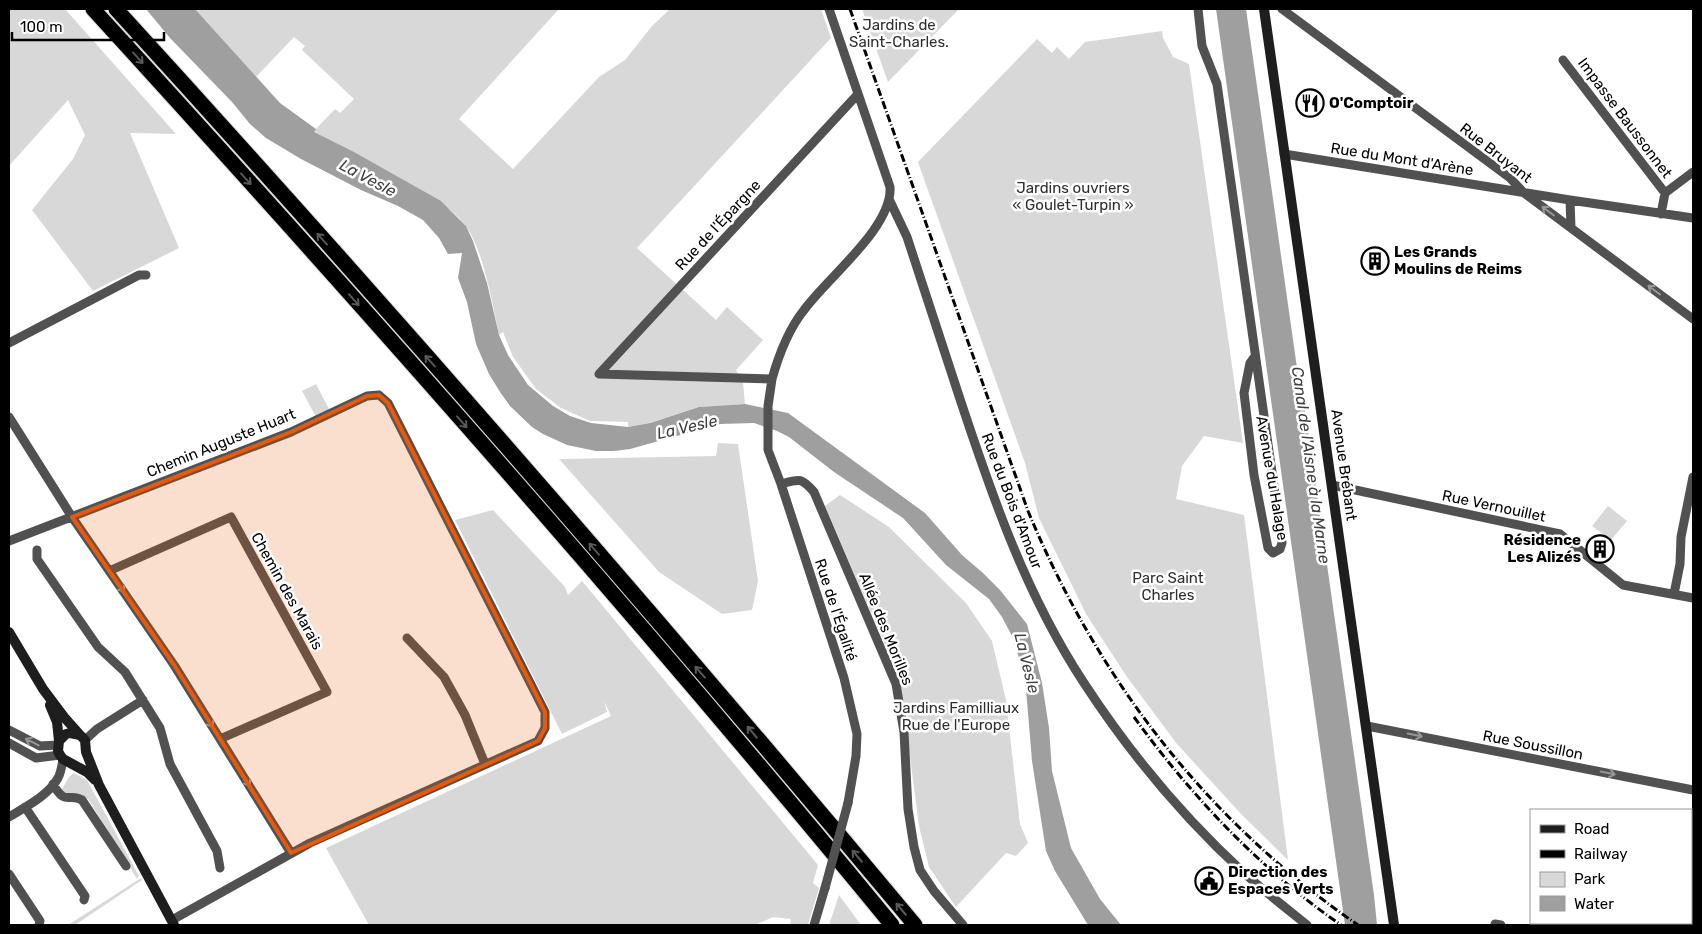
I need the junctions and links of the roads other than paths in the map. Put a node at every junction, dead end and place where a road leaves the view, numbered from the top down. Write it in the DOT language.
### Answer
graph roads {
  1 [pos="93,9"];
  2 [pos="116,9"];
  3 [pos="830,9"];
  4 [pos="1198,9"];
  5 [pos="1264,9"];
  6 [pos="1282,9"];
  7 [pos="1563,60"];
  8 [pos="858,94"];
  9 [pos="1284,154"];
  10 [pos="1693,172"];
  11 [pos="1524,193"];
  12 [pos="1665,193"];
  13 [pos="889,199"];
  14 [pos="1570,200"];
  15 [pos="1661,214"];
  16 [pos="1693,218"];
  17 [pos="1571,228"];
  18 [pos="146,275"];
  19 [pos="1693,320"];
  20 [pos="9,343"];
  21 [pos="1255,356"];
  22 [pos="772,379"];
  23 [pos="9,417"];
  24 [pos="1693,477"];
  25 [pos="781,484"];
  26 [pos="1332,484"];
  27 [pos="72,517"];
  28 [pos="9,541"];
  29 [pos="37,550"];
  30 [pos="109,571"];
  31 [pos="1674,594"];
  32 [pos="1693,598"];
  33 [pos="9,632"];
  34 [pos="407,638"];
  35 [pos="43,689"];
  36 [pos="142,700"];
  37 [pos="1367,726"];
  38 [pos="9,730"];
  39 [pos="82,737"];
  40 [pos="220,739"];
  41 [pos="9,743"];
  42 [pos="62,752"];
  43 [pos="86,752"];
  44 [pos="485,764"];
  45 [pos="53,784"];
  46 [pos="99,785"];
  47 [pos="1693,790"];
  48 [pos="26,807"];
  49 [pos="9,817"];
  50 [pos="291,853"];
  51 [pos="126,866"];
  52 [pos="220,868"];
  53 [pos="9,874"];
  54 [pos="84,900"];
  55 [pos="173,923"];
  56 [pos="40,925"];
  57 [pos="814,925"];
  58 [pos="892,925"];
  59 [pos="915,925"];
  60 [pos="963,925"];
  61 [pos="1307,925"];
  62 [pos="1394,925"];
  1 -- 58 [label="highway, one-way"];
  59 -- 2 [label="highway, one-way"];
  3 -- 8 [label="street, Rue du Bois d'Amour"];
  4 -- 21 [label="street, Avenue du Halage"];
  5 -- 9 [label="main road, Avenue Brébant"];
  6 -- 11 [label="street, Rue Bruyant"];
  7 -- 12 [label="street, Impasse Baussonnet"];
  8 -- 13 [label="street, Rue du Bois d'Amour"];
  8 -- 22 [label="street, Rue de l'Épargne"];
  9 -- 11 [label="street, Rue du Mont d'Arène"];
  9 -- 26 [label="main road, Avenue Brébant"];
  10 -- 12 [label="street"];
  11 -- 14 [label="street, Rue du Mont d'Arène"];
  17 -- 11 [label="street, Rue Bruyant, one-way"];
  12 -- 15 [label="street"];
  13 -- 22 [label="street"];
  13 -- 61 [label="street, Rue du Bois d'Amour"];
  14 -- 15 [label="street, Rue du Mont d'Arène"];
  14 -- 17 [label="street"];
  15 -- 16 [label="street, Rue du Mont d'Arène"];
  19 -- 17 [label="street, Rue Bruyant, one-way"];
  18 -- 20 [label="street"];
  21 -- 21 [label="street, Avenue du Halage"];
  22 -- 25 [label="street, Rue de l'Égalité"];
  23 -- 27 [label="street"];
  24 -- 31 [label="street"];
  25 -- 57 [label="street, Rue de l'Égalité, bridge"];
  25 -- 60 [label="street, Allée des Morilles"];
  26 -- 31 [label="street, Rue Vernouillet"];
  26 -- 37 [label="main road, Avenue Brébant"];
  27 -- 28 [label="street, Chemin Auguste Huart"];
  27 -- 30 [label="street"];
  27 -- 44 [label="street, Chemin Auguste Huart"];
  29 -- 36 [label="street"];
  30 -- 40 [label="street, one-way"];
  30 -- 40 [label="street, Chemin des Marais"];
  31 -- 32 [label="street, Rue Vernouillet"];
  33 -- 35 [label="main road"];
  34 -- 44 [label="street"];
  35 -- 39 [label="main road"];
  35 -- 42 [label="main road"];
  36 -- 39 [label="street"];
  36 -- 52 [label="street"];
  37 -- 47 [label="street, Rue Soussillon, one-way"];
  37 -- 62 [label="main road, Avenue Brébant"];
  42 -- 38 [label="street, one-way"];
  39 -- 42 [label="main road"];
  39 -- 43 [label="main road"];
  40 -- 50 [label="street, one-way"];
  41 -- 42 [label="street"];
  42 -- 43 [label="main road"];
  42 -- 45 [label="street"];
  42 -- 46 [label="main road"];
  43 -- 46 [label="main road"];
  44 -- 50 [label="street"];
  45 -- 48 [label="street"];
  45 -- 51 [label="street"];
  46 -- 55 [label="main road"];
  48 -- 49 [label="street"];
  48 -- 54 [label="street"];
  50 -- 55 [label="street"];
  53 -- 56 [label="street"];
}
